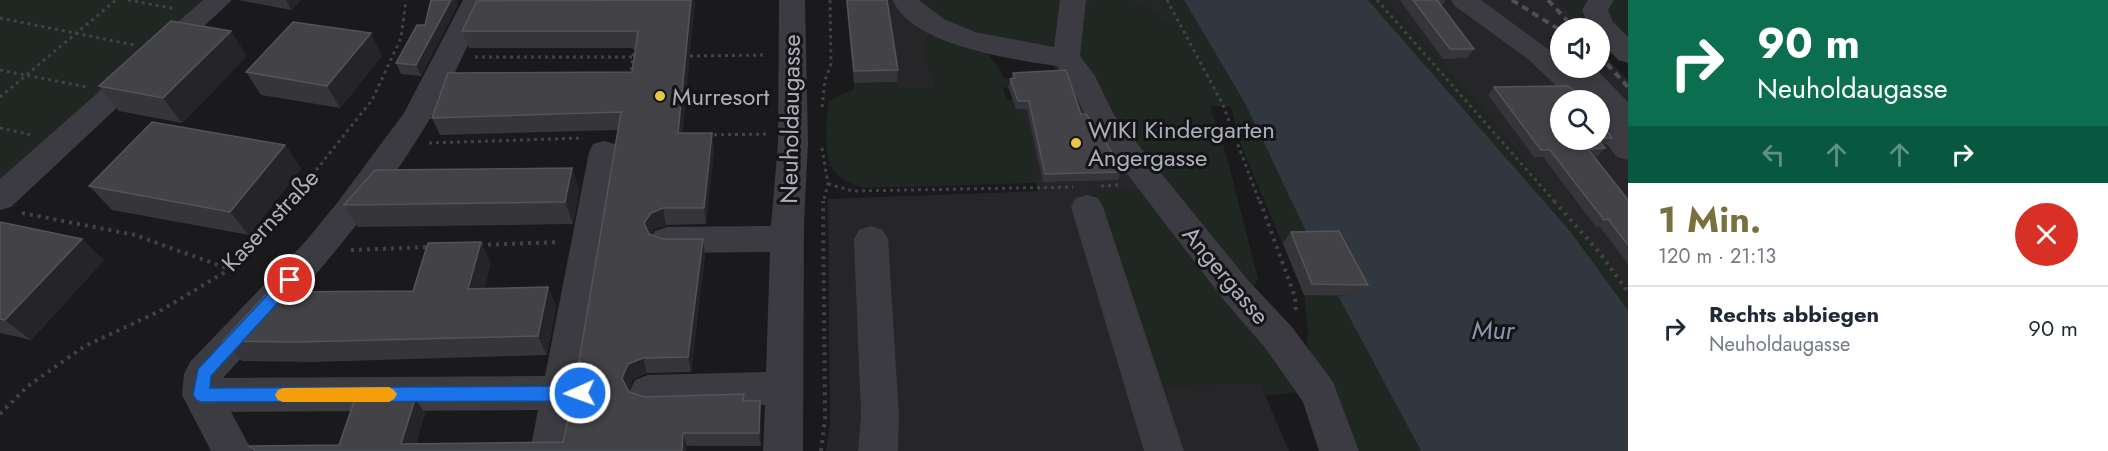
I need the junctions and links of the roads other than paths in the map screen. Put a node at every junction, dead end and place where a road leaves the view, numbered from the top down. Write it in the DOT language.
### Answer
graph roads {
  1 [pos="219,0"];
  2 [pos="476,0"];
  3 [pos="792,0"];
  4 [pos="906,0"];
  5 [pos="1073,0"];
  6 [pos="1464,0"];
  7 [pos="1490,0"];
  8 [pos="1601,0"];
  9 [pos="1550,45"];
  10 [pos="1628,54"];
  11 [pos="1066,58"];
  12 [pos="1589,78"];
  13 [pos="1577,90"];
  14 [pos="1628,122"];
  15 [pos="1610,127"];
  16 [pos="595,145"];
  17 [pos="1628,149"];
  18 [pos="1089,193"];
  19 [pos="6,205"];
  20 [pos="788,239"];
  21 [pos="871,239"];
  22 [pos="667,240"];
  23 [pos="784,388"];
  24 [pos="648,392"];
  25 [pos="571,394"];
  26 [pos="201,395"];
  27 [pos="232,451"];
  28 [pos="550,451"];
  29 [pos="783,451"];
  30 [pos="878,451"];
  31 [pos="1164,451"];
  32 [pos="1339,451"];
  1 -- 19 [label="street"];
  2 -- 26 [label="street"];
  3 -- 20 [label="street, Neuholdaugasse"];
  4 -- 11 [label="street"];
  5 -- 11 [label="street"];
  6 -- 13 [label="street"];
  7 -- 9 [label="street"];
  8 -- 10 [label="street"];
  11 -- 32 [label="street, Angergasse"];
  12 -- 14 [label="street"];
  15 -- 17 [label="street"];
  16 -- 25 [label="street"];
  18 -- 31 [label="street"];
  20 -- 22 [label="street, Neuholdaugasse"];
  20 -- 23 [label="street, Neuholdaugasse"];
  21 -- 30 [label="street"];
  23 -- 24 [label="street"];
  23 -- 29 [label="street, Neuholdaugasse"];
  25 -- 26 [label="street"];
  25 -- 28 [label="street"];
  26 -- 27 [label="street"];
}
